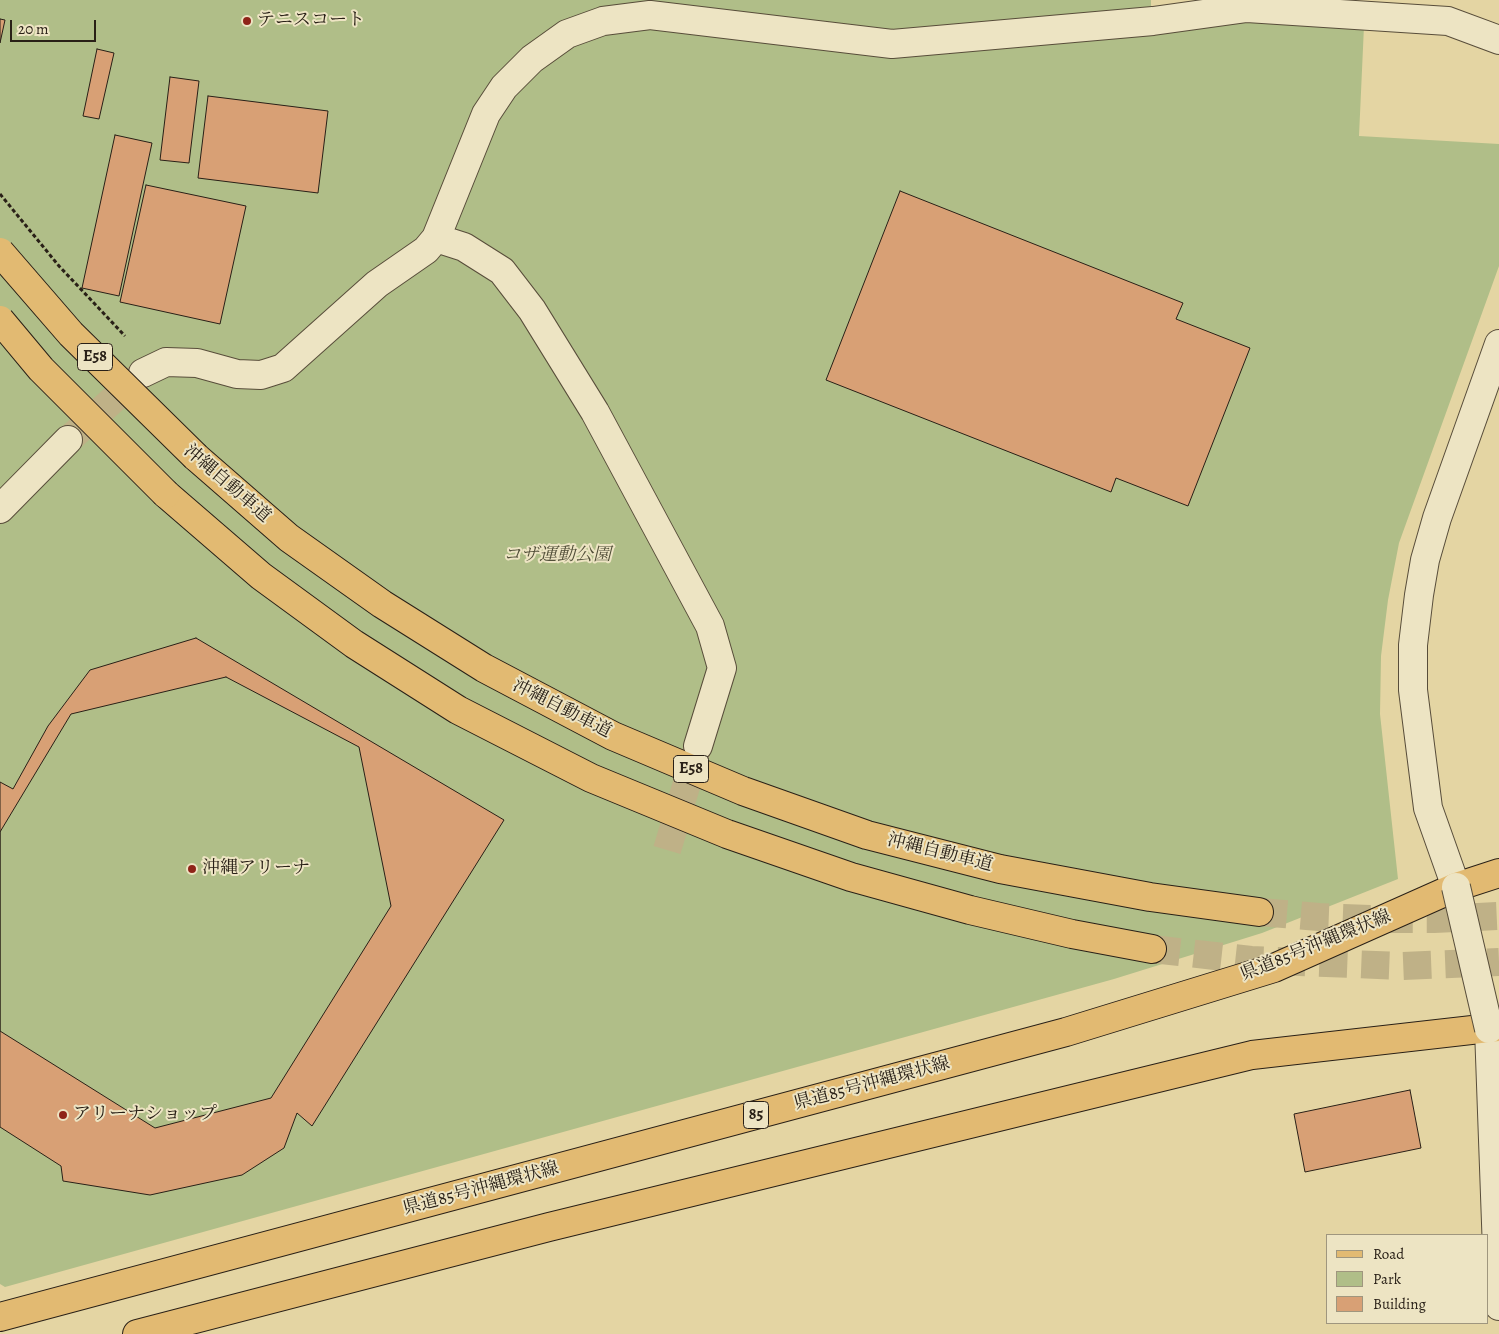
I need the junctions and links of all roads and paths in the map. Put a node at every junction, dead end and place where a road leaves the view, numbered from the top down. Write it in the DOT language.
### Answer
graph roads {
  1 [pos="1249,4"];
  2 [pos="1499,40"];
  3 [pos="0,194"];
  4 [pos="436,238"];
  5 [pos="0,252"];
  6 [pos="0,320"];
  7 [pos="125,336"];
  8 [pos="1499,344"];
  9 [pos="143,373"];
  10 [pos="68,440"];
  11 [pos="0,509"];
  12 [pos="698,746"];
  13 [pos="1499,873"];
  14 [pos="1456,887"];
  15 [pos="1259,912"];
  16 [pos="1152,949"];
  17 [pos="1494,1028"];
  18 [pos="1499,1306"];
  19 [pos="0,1317"];
  20 [pos="137,1334"];
  1 -- 2 [label="street"];
  1 -- 4 [label="street"];
  3 -- 7 [label="path"];
  4 -- 9 [label="street"];
  4 -- 12 [label="street"];
  5 -- 15 [label="main road, 沖縄自動車道 / E58, bridge"];
  6 -- 16 [label="main road, E58, bridge"];
  8 -- 14 [label="street"];
  10 -- 11 [label="street"];
  13 -- 14 [label="main road, 県道85号沖縄環状線 / 85"];
  14 -- 17 [label="street, bridge"];
  14 -- 19 [label="main road, 県道85号沖縄環状線 / 85"];
  17 -- 18 [label="street"];
  17 -- 20 [label="main road"];
}
